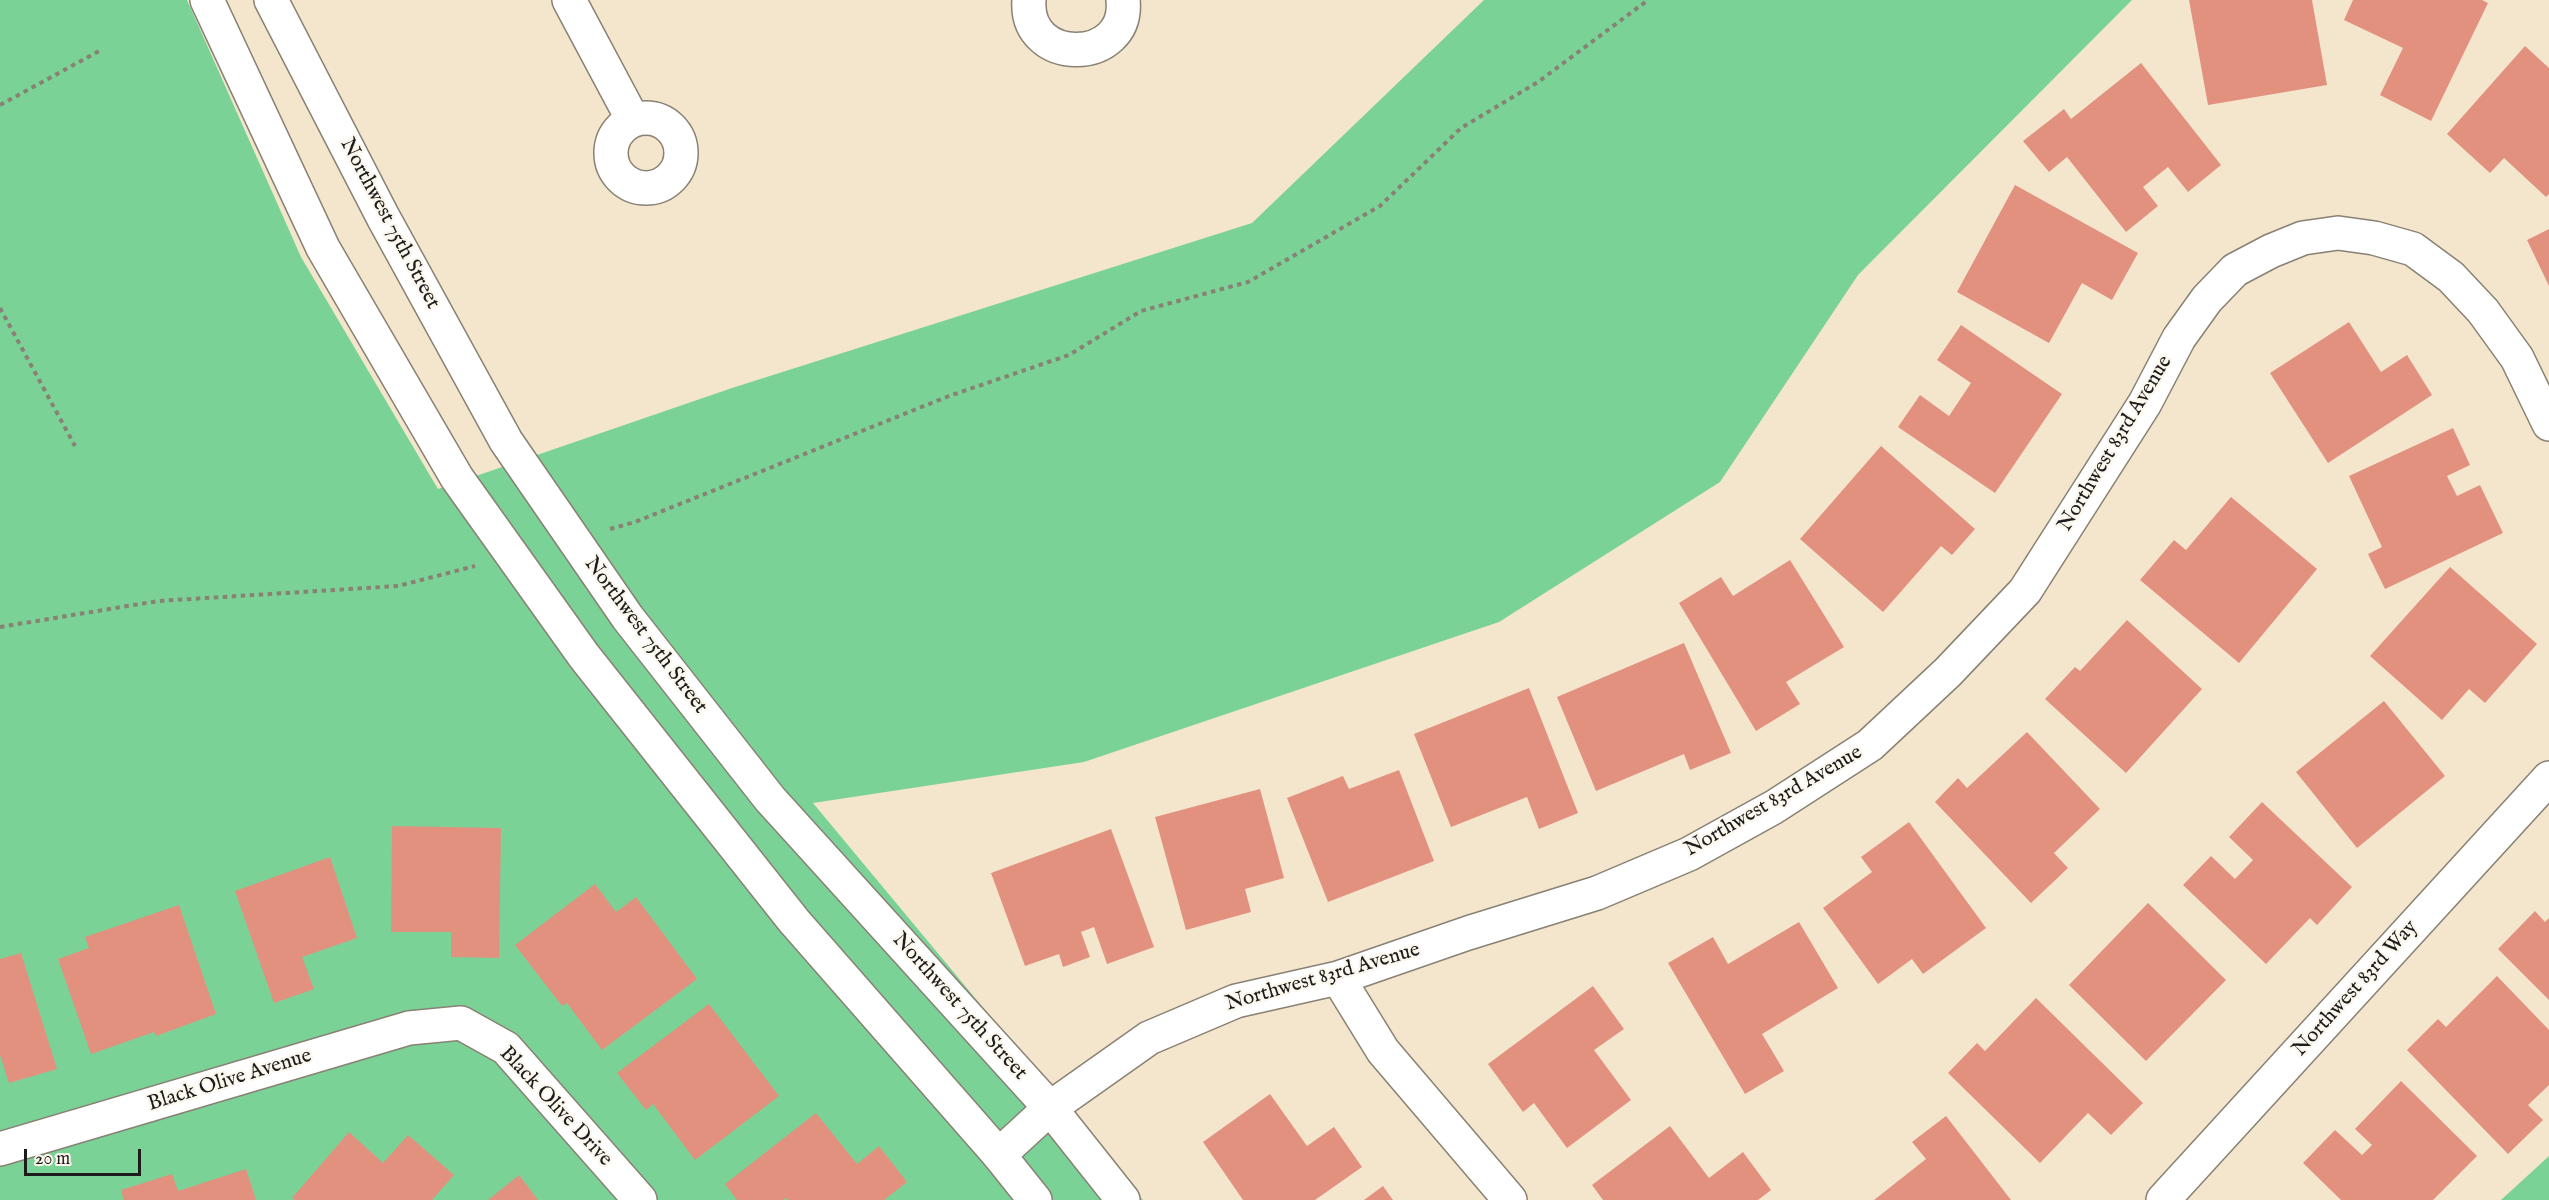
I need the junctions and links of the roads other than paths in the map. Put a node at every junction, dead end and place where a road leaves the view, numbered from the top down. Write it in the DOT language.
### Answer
graph roads {
  1 [pos="208,0"];
  2 [pos="271,0"];
  3 [pos="568,0"];
  4 [pos="1029,0"];
  5 [pos="1123,0"];
  6 [pos="633,120"];
  7 [pos="2549,424"];
  8 [pos="2549,778"];
  9 [pos="1338,978"];
  10 [pos="461,1023"];
  11 [pos="1050,1107"];
  12 [pos="0,1149"];
  13 [pos="999,1155"];
  14 [pos="640,1200"];
  15 [pos="1035,1200"];
  16 [pos="1123,1200"];
  17 [pos="1509,1200"];
  18 [pos="2163,1200"];
  1 -- 13 [label="street"];
  2 -- 11 [label="street, Northwest 75th Street"];
  3 -- 6 [label="street"];
  4 -- 5 [label="street"];
  7 -- 9 [label="street, Northwest 83rd Avenue"];
  8 -- 18 [label="street, Northwest 83rd Way"];
  9 -- 11 [label="street, Northwest 83rd Avenue"];
  9 -- 17 [label="street"];
  10 -- 12 [label="street, Black Olive Avenue"];
  10 -- 14 [label="street, Black Olive Drive"];
  11 -- 13 [label="street, Northwest 83rd Avenue"];
  11 -- 16 [label="street, Northwest 75th Street"];
  13 -- 15 [label="street"];
}
